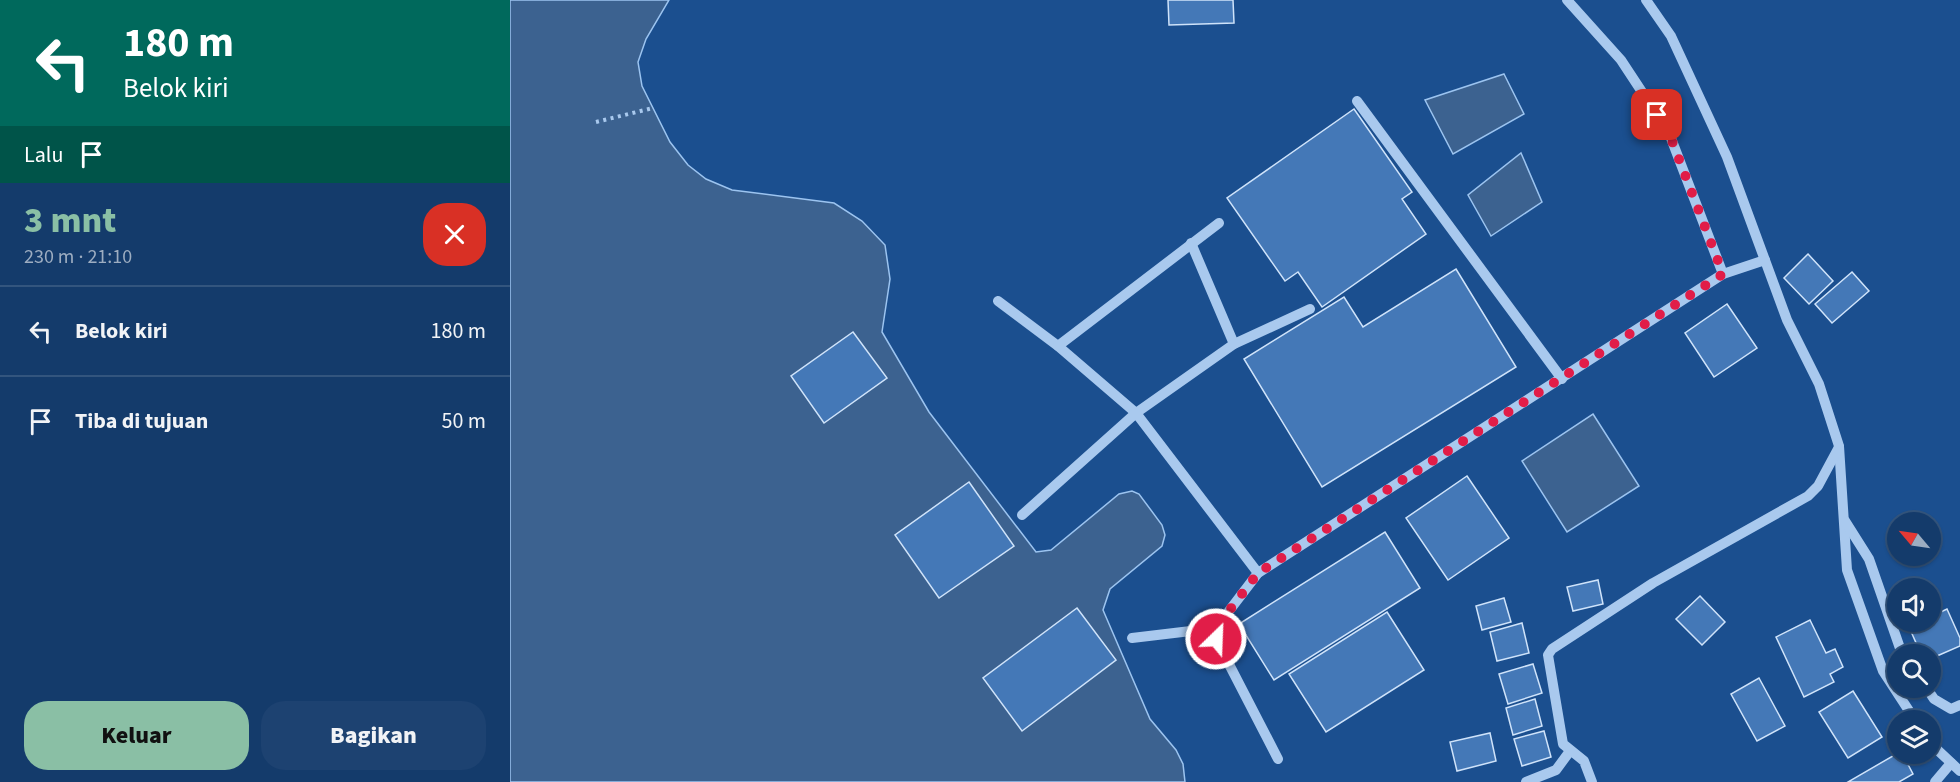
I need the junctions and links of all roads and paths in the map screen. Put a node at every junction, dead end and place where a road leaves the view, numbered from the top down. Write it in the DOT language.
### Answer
graph roads {
  1 [pos="1567,0"];
  2 [pos="1646,0"];
  3 [pos="1357,101"];
  4 [pos="653,108"];
  5 [pos="596,122"];
  6 [pos="1219,223"];
  7 [pos="1191,243"];
  8 [pos="1765,260"];
  9 [pos="1723,274"];
  10 [pos="998,301"];
  11 [pos="1310,309"];
  12 [pos="1234,344"];
  13 [pos="1058,346"];
  14 [pos="1562,379"];
  15 [pos="1136,413"];
  16 [pos="1839,446"];
  17 [pos="1022,515"];
  18 [pos="1843,518"];
  19 [pos="1258,573"];
  20 [pos="1216,628"];
  21 [pos="1132,638"];
  22 [pos="1899,644"];
  23 [pos="1935,698"];
  24 [pos="1960,705"];
  25 [pos="1908,710"];
  26 [pos="1570,751"];
  27 [pos="1941,753"];
  28 [pos="1278,759"];
  29 [pos="1956,767"];
  30 [pos="1526,782"];
  31 [pos="1592,782"];
  32 [pos="1935,782"];
  1 -- 9 [label="lane"];
  2 -- 8 [label="lane"];
  3 -- 14 [label="lane"];
  4 -- 5 [label="path"];
  6 -- 7 [label="lane"];
  7 -- 12 [label="lane"];
  7 -- 13 [label="lane"];
  8 -- 9 [label="lane"];
  8 -- 16 [label="lane"];
  9 -- 14 [label="lane"];
  10 -- 13 [label="lane"];
  11 -- 12 [label="lane"];
  12 -- 15 [label="lane"];
  13 -- 15 [label="lane"];
  14 -- 19 [label="lane"];
  15 -- 17 [label="lane"];
  15 -- 19 [label="lane"];
  16 -- 18 [label="lane"];
  16 -- 26 [label="lane"];
  18 -- 22 [label="lane"];
  18 -- 25 [label="lane"];
  19 -- 20 [label="lane"];
  20 -- 21 [label="lane"];
  20 -- 28 [label="lane"];
  23 -- 24 [label="lane"];
  26 -- 30 [label="lane"];
  26 -- 31 [label="lane"];
  27 -- 29 [label="lane"];
  29 -- 32 [label="lane"];
}
